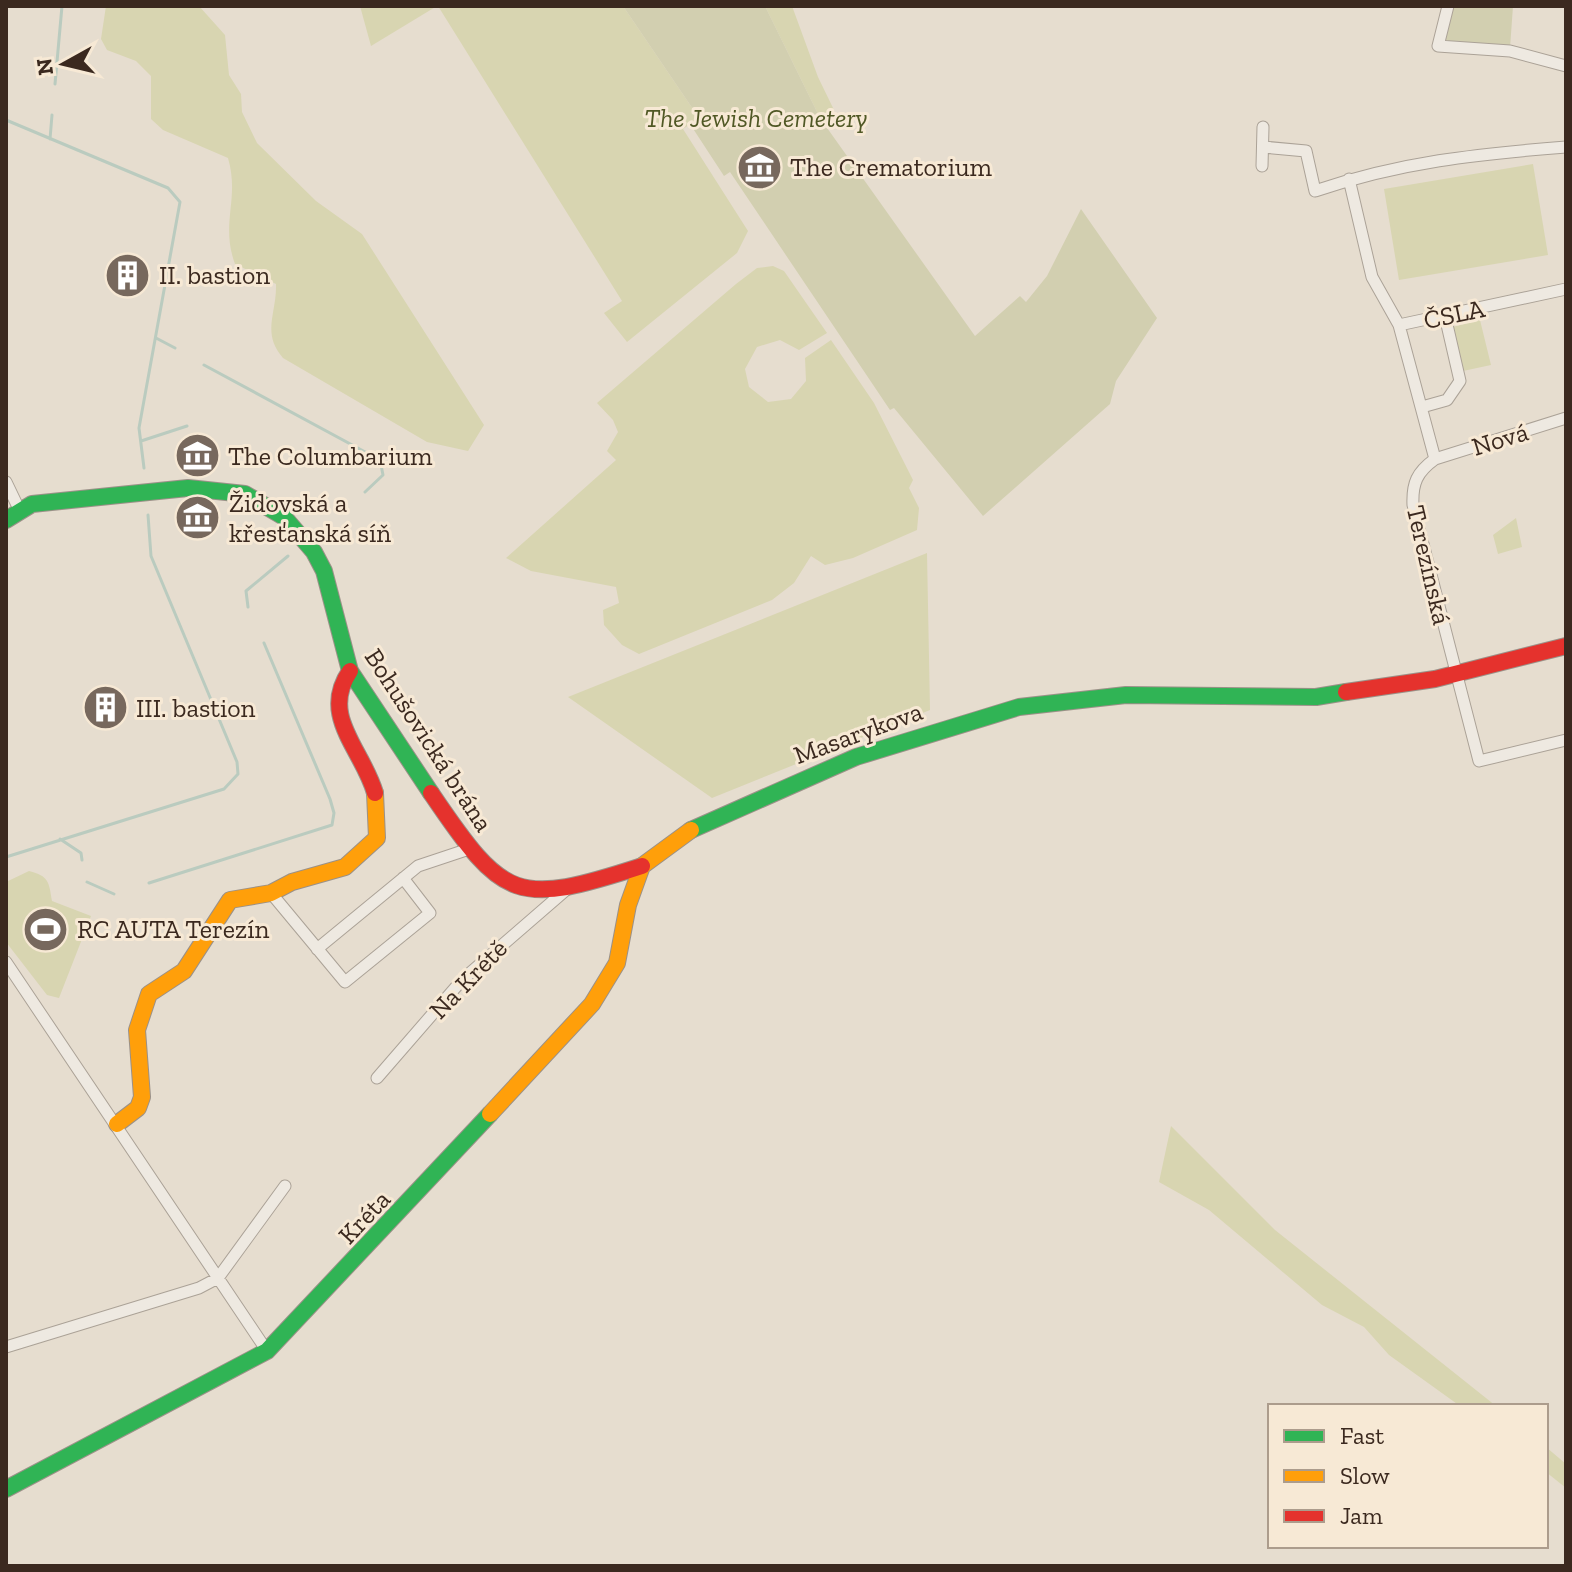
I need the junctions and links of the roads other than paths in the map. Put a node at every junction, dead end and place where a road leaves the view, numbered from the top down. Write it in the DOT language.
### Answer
graph roads {
  1 [pos="1448,6"];
  2 [pos="1566,66"];
  3 [pos="1263,127"];
  4 [pos="1263,147"];
  5 [pos="1566,147"];
  6 [pos="1262,166"];
  7 [pos="1349,179"];
  8 [pos="1566,289"];
  9 [pos="1445,316"];
  10 [pos="1399,325"];
  11 [pos="1422,407"];
  12 [pos="1566,418"];
  13 [pos="1435,459"];
  14 [pos="6,482"];
  15 [pos="12,515"];
  16 [pos="1566,646"];
  17 [pos="350,671"];
  18 [pos="1456,673"];
  19 [pos="1566,740"];
  20 [pos="469,849"];
  21 [pos="642,866"];
  22 [pos="403,878"];
  23 [pos="567,889"];
  24 [pos="271,893"];
  25 [pos="317,949"];
  26 [pos="6,962"];
  27 [pos="377,1078"];
  28 [pos="117,1124"];
  29 [pos="285,1186"];
  30 [pos="218,1278"];
  31 [pos="6,1347"];
  32 [pos="267,1351"];
  33 [pos="6,1489"];
  1 -- 2 [label="street"];
  3 -- 4 [label="street"];
  4 -- 6 [label="street"];
  4 -- 7 [label="street"];
  5 -- 7 [label="street"];
  7 -- 10 [label="street, ČSLA"];
  8 -- 9 [label="street, ČSLA"];
  9 -- 10 [label="street, ČSLA"];
  9 -- 11 [label="street"];
  10 -- 11 [label="street"];
  11 -- 13 [label="street"];
  12 -- 13 [label="street, Nová"];
  13 -- 18 [label="street, Terezínská"];
  14 -- 15 [label="street"];
  15 -- 17 [label="street, Bohušovická brána"];
  16 -- 18 [label="street"];
  17 -- 20 [label="street, Bohušovická brána"];
  17 -- 24 [label="street"];
  18 -- 19 [label="street, Terezínská"];
  18 -- 21 [label="street, Masarykova"];
  20 -- 22 [label="street"];
  20 -- 23 [label="street, Bohušovická brána"];
  21 -- 23 [label="street, Bohušovická brána"];
  21 -- 32 [label="street, Kréta"];
  22 -- 25 [label="street"];
  22 -- 25 [label="street"];
  23 -- 27 [label="street, Na Krétě"];
  24 -- 25 [label="street"];
  24 -- 28 [label="street"];
  26 -- 28 [label="street"];
  28 -- 30 [label="street"];
  29 -- 30 [label="street"];
  30 -- 31 [label="street"];
  30 -- 32 [label="street"];
  32 -- 33 [label="street, Kréta"];
}
